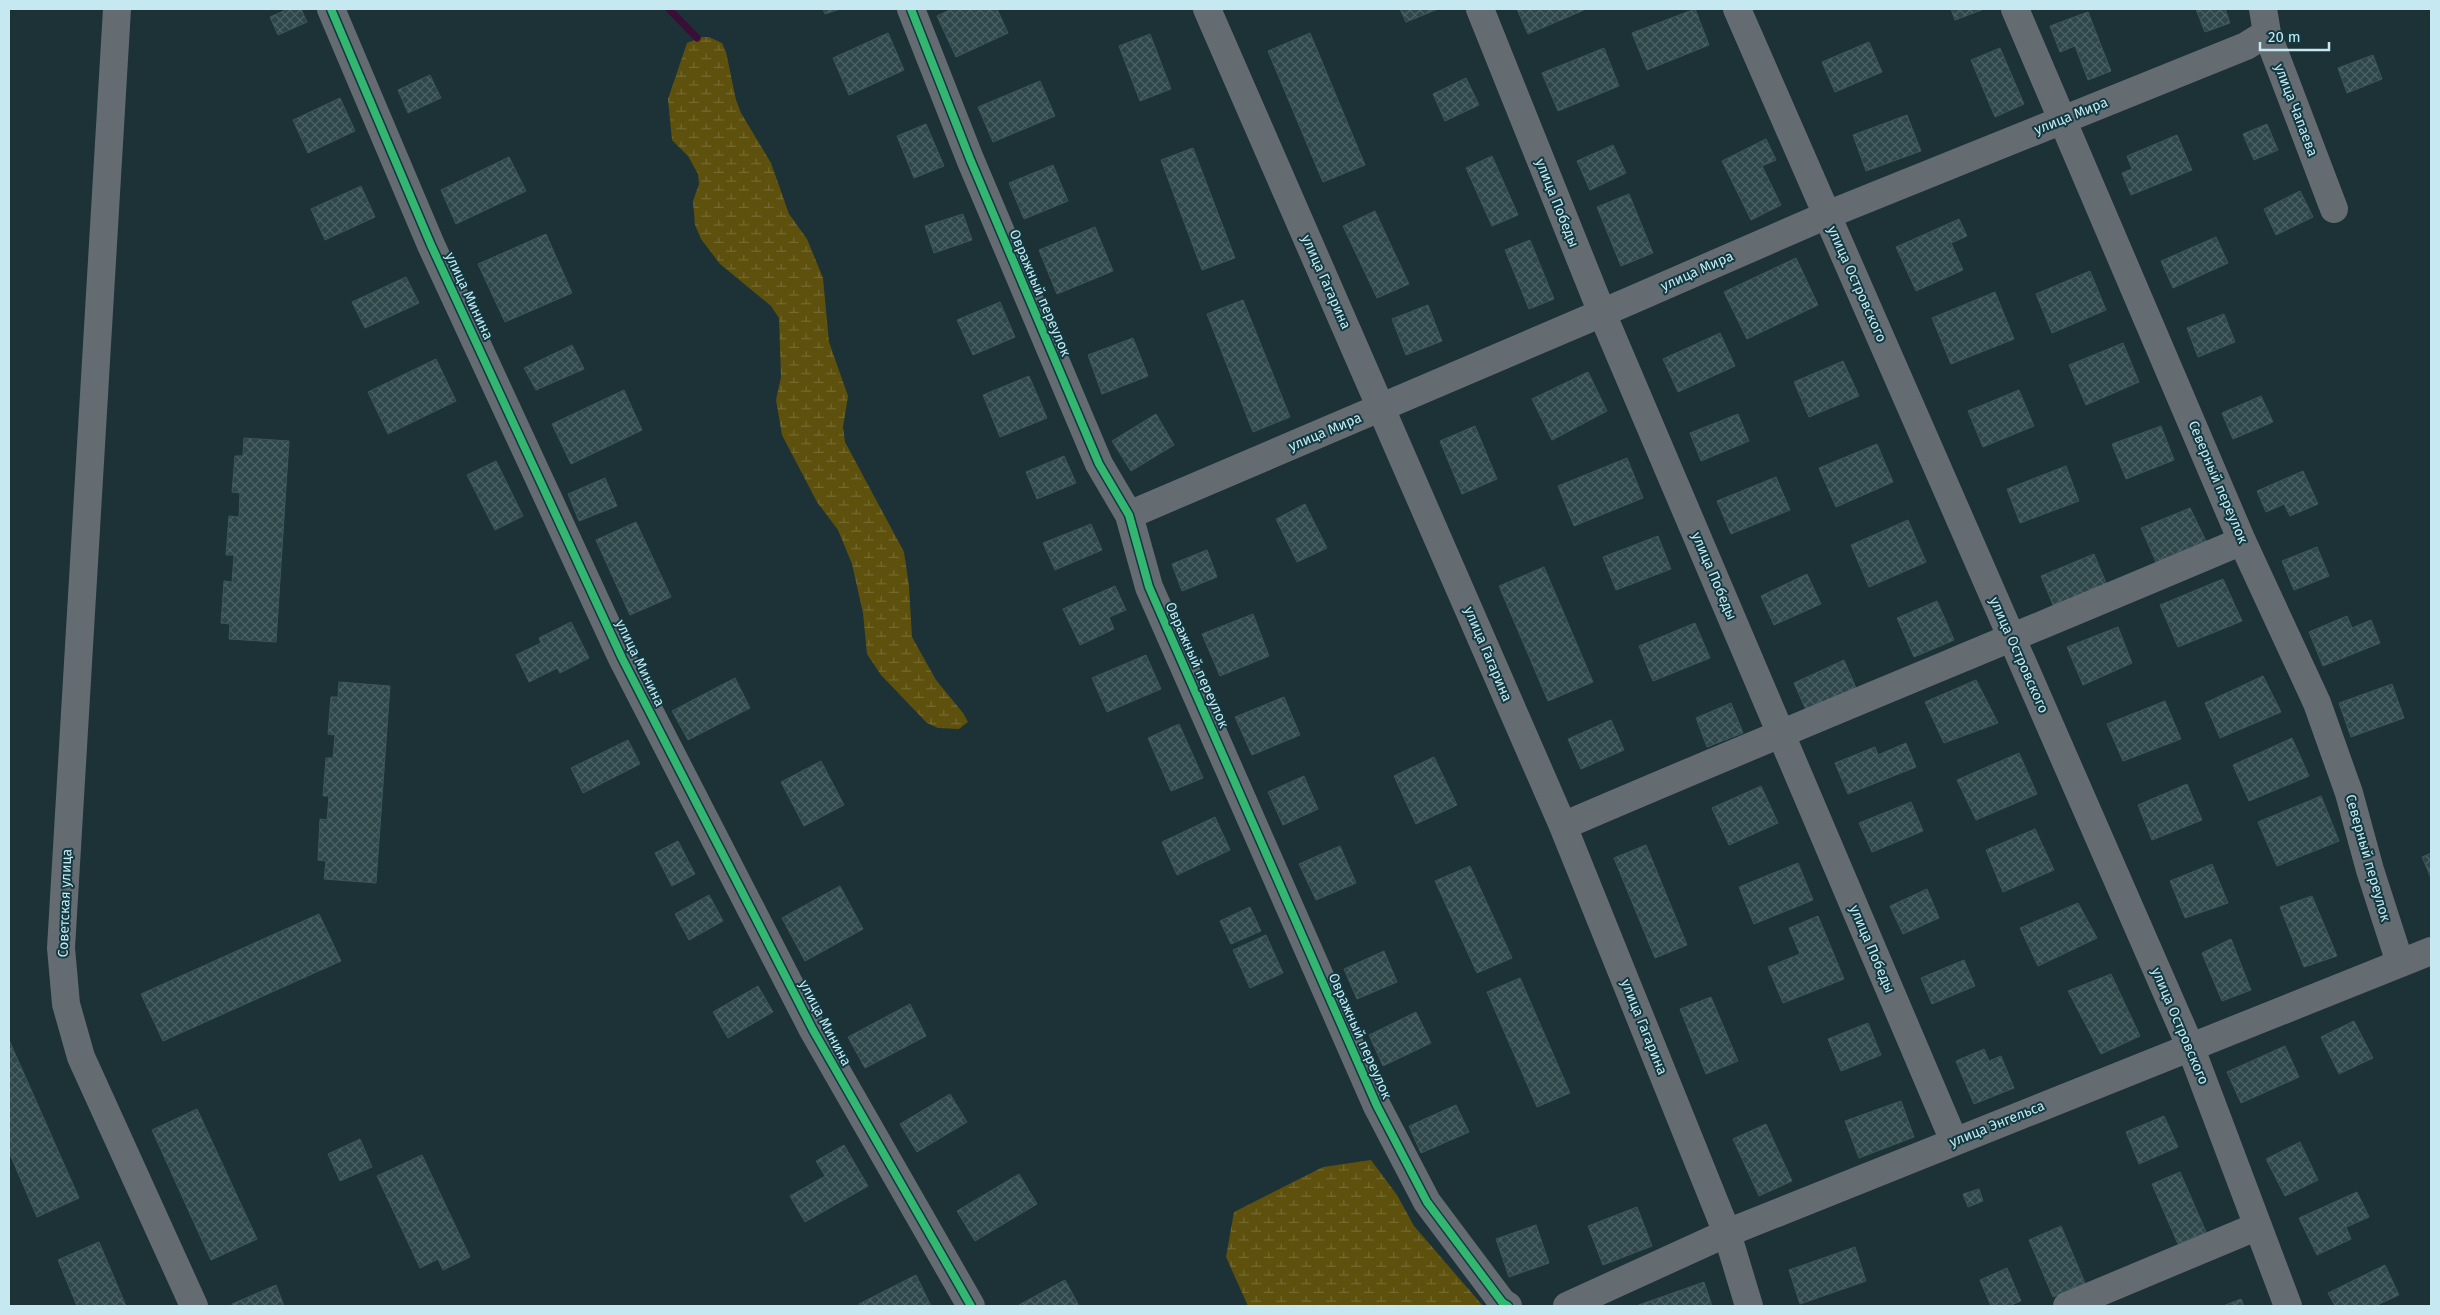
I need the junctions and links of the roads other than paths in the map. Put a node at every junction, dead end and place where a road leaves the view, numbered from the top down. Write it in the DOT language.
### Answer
graph roads {
  1 [pos="117,9"];
  2 [pos="331,9"];
  3 [pos="911,9"];
  4 [pos="1207,9"];
  5 [pos="1480,9"];
  6 [pos="1737,9"];
  7 [pos="2015,9"];
  8 [pos="2265,21"];
  9 [pos="2063,120"];
  10 [pos="2334,209"];
  11 [pos="1827,214"];
  12 [pos="1602,313"];
  13 [pos="1381,408"];
  14 [pos="1129,515"];
  15 [pos="2242,541"];
  16 [pos="2012,638"];
  17 [pos="1780,732"];
  18 [pos="1563,826"];
  19 [pos="2431,951"];
  20 [pos="2400,963"];
  21 [pos="2190,1046"];
  22 [pos="1954,1141"];
  23 [pos="2258,1226"];
  24 [pos="1727,1233"];
  25 [pos="194,1306"];
  26 [pos="971,1306"];
  27 [pos="1508,1306"];
  28 [pos="1567,1306"];
  29 [pos="1749,1306"];
  30 [pos="2067,1306"];
  31 [pos="2288,1306"];
  1 -- 25 [label="street, Советская улица"];
  2 -- 26 [label="street, улица Минина"];
  3 -- 14 [label="street, Овражный переулок"];
  4 -- 13 [label="street, улица Гагарина"];
  5 -- 12 [label="street, улица Победы"];
  6 -- 11 [label="street, улица Островского"];
  7 -- 9 [label="street, Северный переулок"];
  8 -- 9 [label="street, улица Мира"];
  8 -- 10 [label="street, улица Чапаева"];
  9 -- 11 [label="street, улица Мира"];
  9 -- 15 [label="street, Северный переулок"];
  11 -- 12 [label="street, улица Мира"];
  11 -- 16 [label="street, улица Островского"];
  12 -- 13 [label="street, улица Мира"];
  12 -- 17 [label="street, улица Победы"];
  13 -- 14 [label="street, улица Мира"];
  13 -- 18 [label="street, улица Гагарина"];
  14 -- 27 [label="street, Овражный переулок"];
  15 -- 16 [label="street"];
  15 -- 20 [label="street, Северный переулок"];
  16 -- 17 [label="street"];
  16 -- 21 [label="street, улица Островского"];
  17 -- 18 [label="street"];
  17 -- 22 [label="street, улица Победы"];
  18 -- 24 [label="street, улица Гагарина"];
  19 -- 20 [label="street, улица Энгельса"];
  20 -- 21 [label="street, улица Энгельса"];
  21 -- 22 [label="street, улица Энгельса"];
  21 -- 23 [label="street, улица Островского"];
  22 -- 24 [label="street, улица Энгельса"];
  23 -- 30 [label="street"];
  23 -- 31 [label="street, улица Островского"];
  24 -- 28 [label="street, улица Энгельса"];
  24 -- 29 [label="street, улица Гагарина"];
}
